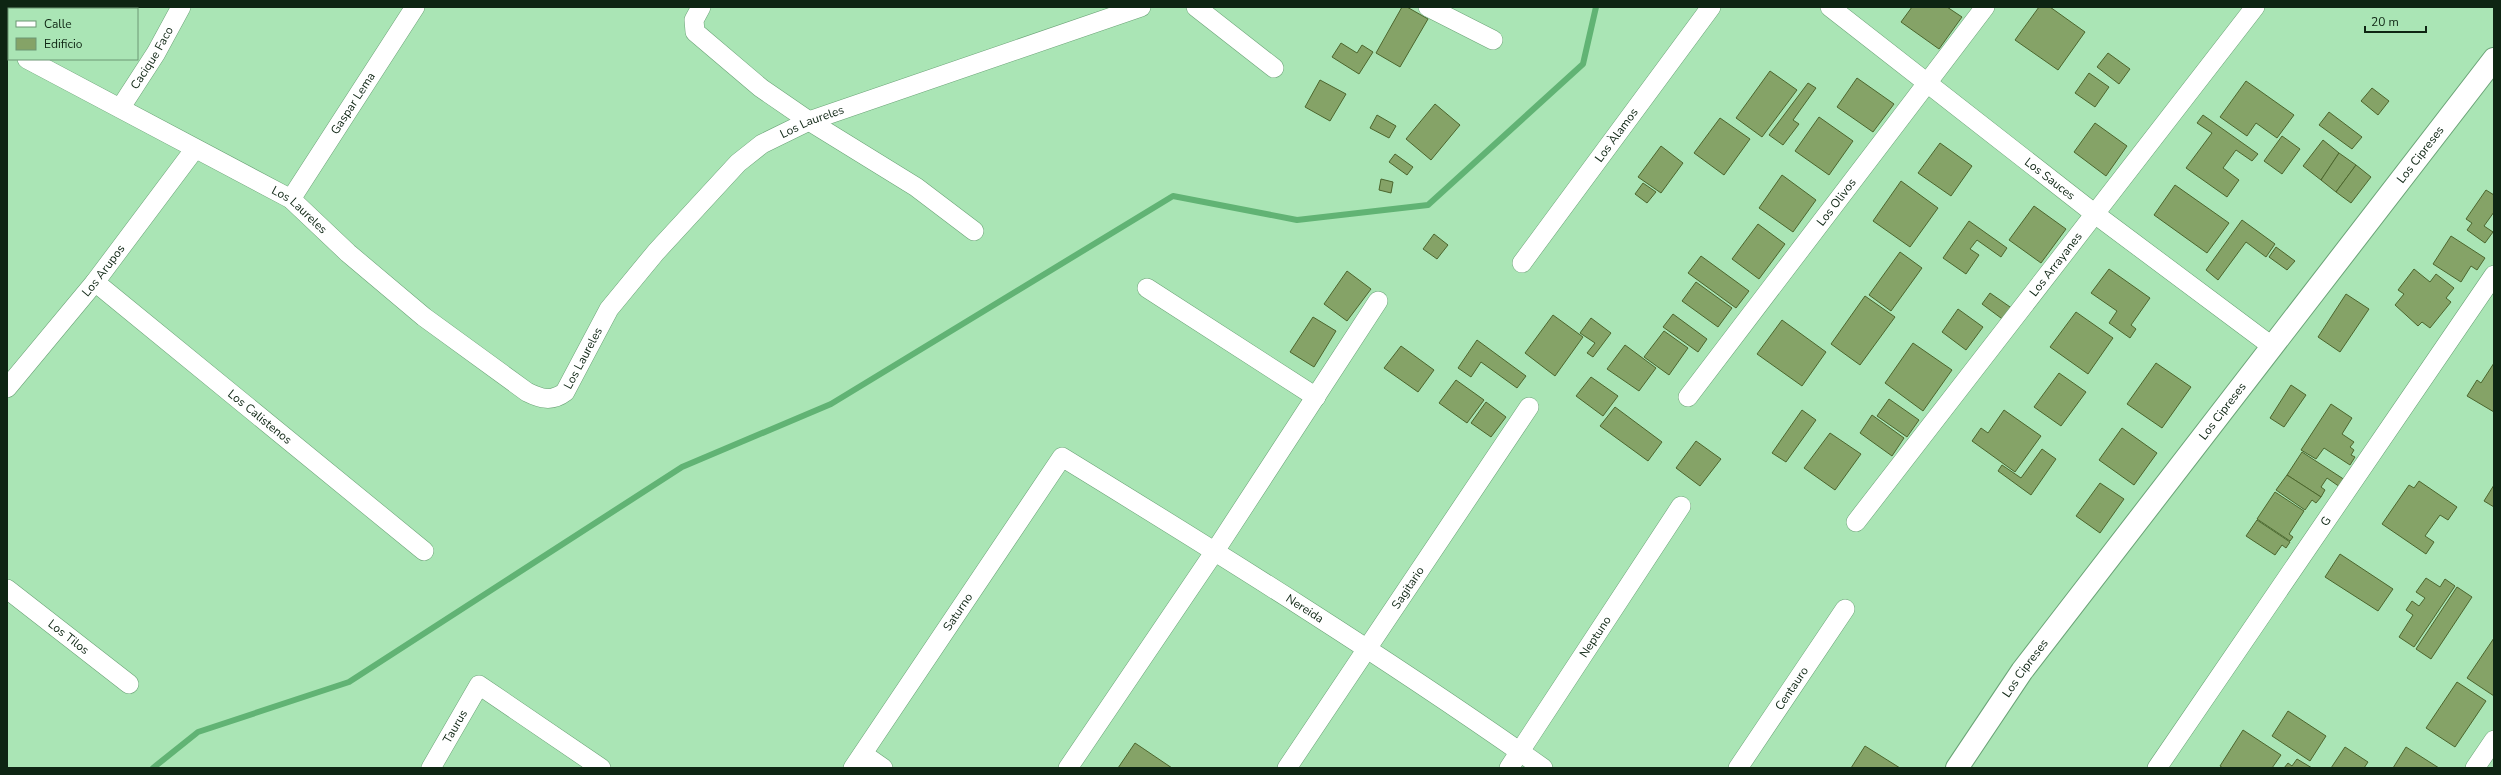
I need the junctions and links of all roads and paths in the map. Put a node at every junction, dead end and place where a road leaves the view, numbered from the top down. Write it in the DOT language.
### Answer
graph roads {
  1 [pos="181,7"];
  2 [pos="415,7"];
  3 [pos="1196,7"];
  4 [pos="1428,7"];
  5 [pos="1712,7"];
  6 [pos="1830,7"];
  7 [pos="1985,7"];
  8 [pos="2255,7"];
  9 [pos="1136,8"];
  10 [pos="698,14"];
  11 [pos="1493,40"];
  12 [pos="2494,59"];
  13 [pos="29,60"];
  14 [pos="1274,68"];
  15 [pos="1928,82"];
  16 [pos="122,108"];
  17 [pos="809,121"];
  18 [pos="194,150"];
  19 [pos="291,199"];
  20 [pos="2095,214"];
  21 [pos="974,232"];
  22 [pos="1522,263"];
  23 [pos="2494,275"];
  24 [pos="95,282"];
  25 [pos="1147,288"];
  26 [pos="1378,301"];
  27 [pos="2273,347"];
  28 [pos="7,388"];
  29 [pos="1316,397"];
  30 [pos="1688,397"];
  31 [pos="1529,407"];
  32 [pos="1062,457"];
  33 [pos="1681,506"];
  34 [pos="1856,522"];
  35 [pos="424,551"];
  36 [pos="1215,551"];
  37 [pos="7,589"];
  38 [pos="1845,608"];
  39 [pos="1368,649"];
  40 [pos="129,684"];
  41 [pos="2494,740"];
  42 [pos="1520,751"];
  43 [pos="858,761"];
  44 [pos="431,768"];
  45 [pos="601,768"];
  46 [pos="883,768"];
  47 [pos="1068,768"];
  48 [pos="1287,768"];
  49 [pos="1509,768"];
  50 [pos="1543,768"];
  51 [pos="1738,768"];
  52 [pos="1956,768"];
  53 [pos="2157,768"];
  54 [pos="2475,768"];
  1 -- 16 [label="street, Cacique Faco"];
  2 -- 19 [label="street, Gaspar Lema"];
  3 -- 14 [label="street"];
  4 -- 11 [label="street"];
  5 -- 22 [label="street, Los Àlamos"];
  6 -- 15 [label="street, Los Sauces"];
  7 -- 15 [label="street, Los Olivos"];
  8 -- 20 [label="street, Los Arrayanes"];
  9 -- 17 [label="street, Los Laureles"];
  10 -- 17 [label="street"];
  12 -- 27 [label="street, Los Cipreses"];
  13 -- 16 [label="street, Los Laureles"];
  15 -- 20 [label="street, Los Sauces"];
  15 -- 30 [label="street, Los Olivos"];
  16 -- 18 [label="street, Los Laureles"];
  17 -- 19 [label="street, Los Laureles"];
  17 -- 21 [label="street"];
  18 -- 19 [label="street, Los Laureles"];
  18 -- 24 [label="street, Los Arupos"];
  20 -- 27 [label="street, Los Sauces"];
  20 -- 34 [label="street, Los Arrayanes"];
  23 -- 53 [label="street, G"];
  24 -- 28 [label="street, Los Arupos"];
  24 -- 35 [label="street, Los Calistenos"];
  25 -- 29 [label="street"];
  26 -- 29 [label="street"];
  27 -- 52 [label="street, Los Cipreses"];
  29 -- 36 [label="street"];
  31 -- 39 [label="street, Sagitario"];
  32 -- 36 [label="street, Nereida"];
  32 -- 43 [label="street, Saturno"];
  33 -- 42 [label="street, Neptuno"];
  36 -- 39 [label="street, Nereida"];
  36 -- 47 [label="street"];
  37 -- 40 [label="street, Los Tilos"];
  38 -- 51 [label="street, Centauro"];
  39 -- 42 [label="street, Nereida"];
  39 -- 48 [label="street, Sagitario"];
  41 -- 54 [label="street"];
  42 -- 49 [label="street, Neptuno"];
  42 -- 50 [label="street, Nereida"];
  43 -- 46 [label="street"];
  44 -- 45 [label="street, Taurus"];
}
